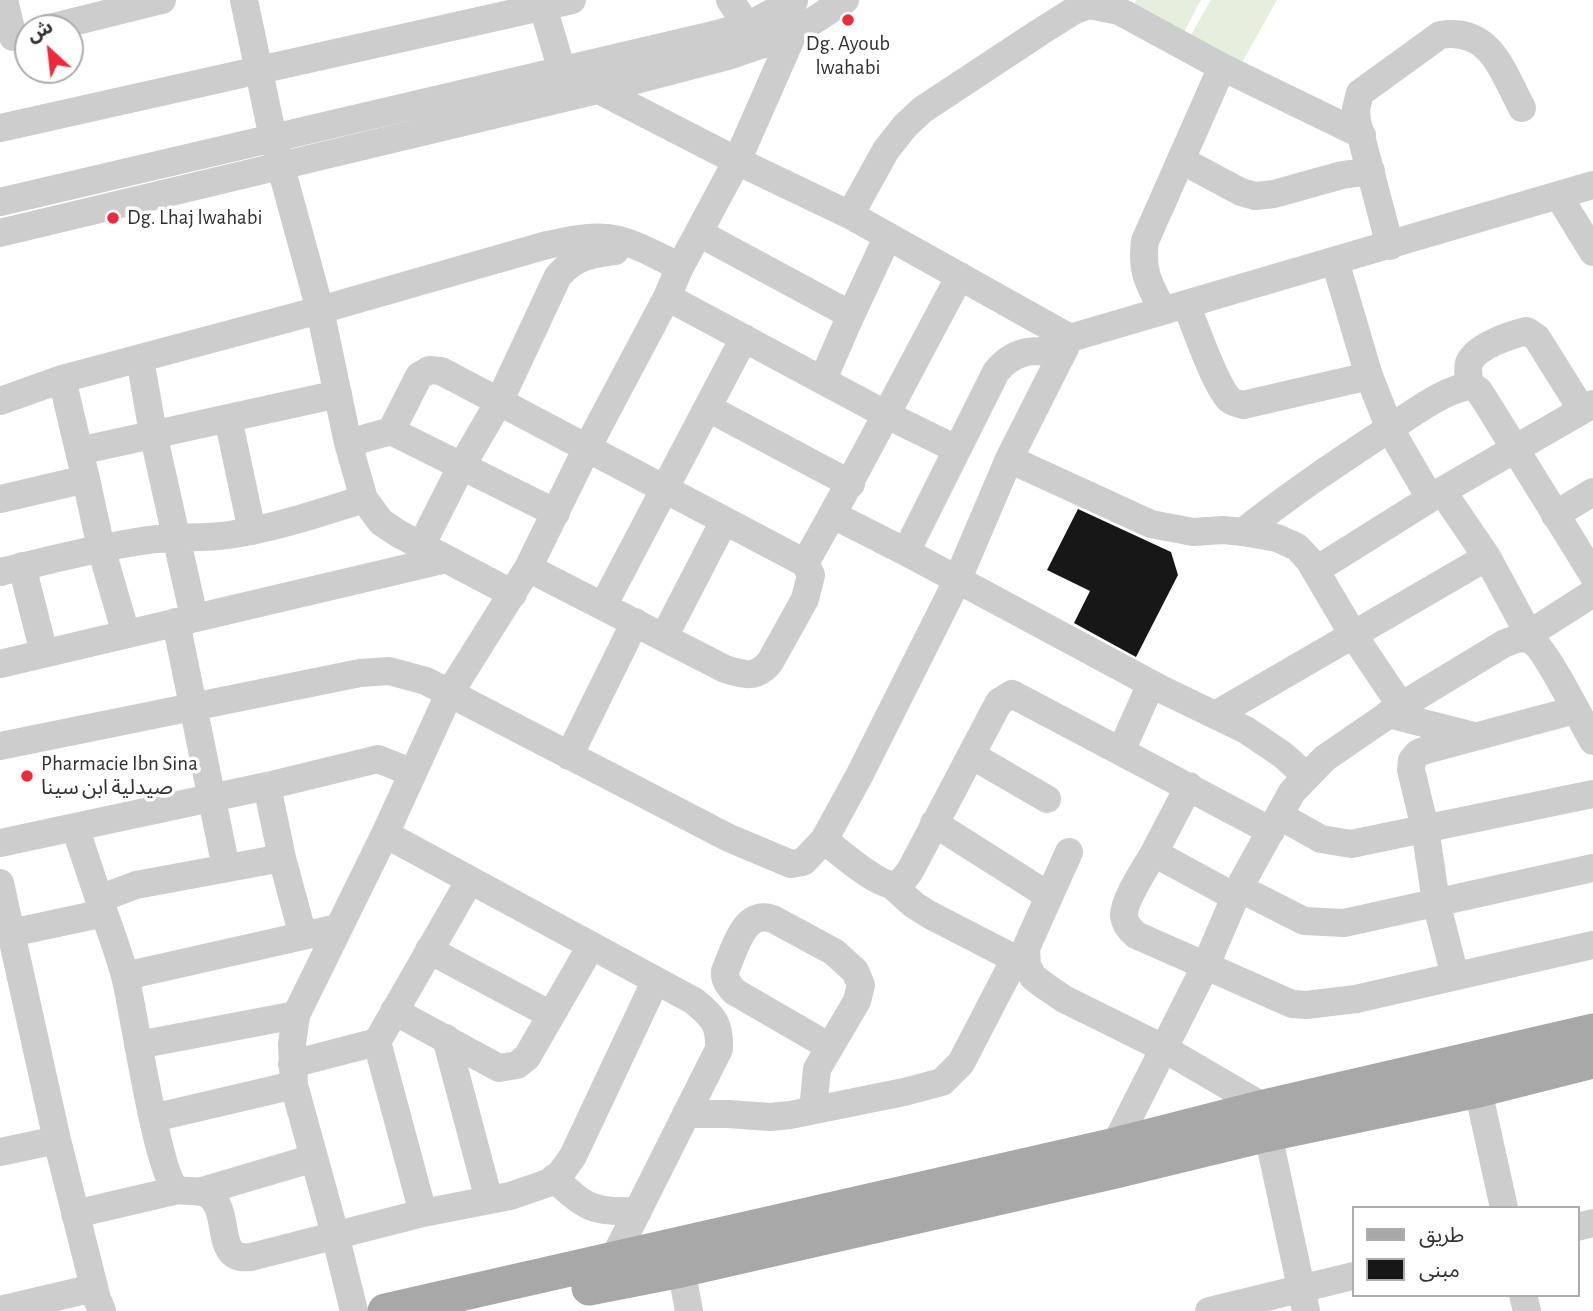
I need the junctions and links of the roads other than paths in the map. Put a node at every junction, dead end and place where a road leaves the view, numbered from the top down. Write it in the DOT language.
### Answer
graph roads {
  1 [pos="4,0"];
  2 [pos="162,0"];
  3 [pos="244,0"];
  4 [pos="572,0"];
  5 [pos="730,0"];
  6 [pos="845,0"];
  7 [pos="542,3"];
  8 [pos="790,14"];
  9 [pos="84,19"];
  10 [pos="747,26"];
  11 [pos="14,37"];
  12 [pos="1222,67"];
  13 [pos="258,70"];
  14 [pos="562,71"];
  15 [pos="598,90"];
  16 [pos="1522,108"];
  17 [pos="0,128"];
  18 [pos="1362,135"];
  19 [pos="276,151"];
  20 [pos="1181,160"];
  21 [pos="737,161"];
  22 [pos="1371,171"];
  23 [pos="1593,185"];
  24 [pos="1558,195"];
  25 [pos="0,202"];
  26 [pos="850,215"];
  27 [pos="0,233"];
  28 [pos="699,233"];
  29 [pos="888,236"];
  30 [pos="1390,246"];
  31 [pos="643,249"];
  32 [pos="1593,252"];
  33 [pos="1335,261"];
  34 [pos="680,267"];
  35 [pos="960,276"];
  36 [pos="667,297"];
  37 [pos="1175,307"];
  38 [pos="320,310"];
  39 [pos="850,314"];
  40 [pos="744,338"];
  41 [pos="1066,345"];
  42 [pos="140,359"];
  43 [pos="1369,376"];
  44 [pos="62,379"];
  45 [pos="823,379"];
  46 [pos="1469,386"];
  47 [pos="338,394"];
  48 [pos="0,401"];
  49 [pos="499,402"];
  50 [pos="1588,407"];
  51 [pos="708,408"];
  52 [pos="885,414"];
  53 [pos="228,418"];
  54 [pos="1390,429"];
  55 [pos="391,431"];
  56 [pos="153,433"];
  57 [pos="348,443"];
  58 [pos="587,448"];
  59 [pos="956,449"];
  60 [pos="1515,450"];
  61 [pos="79,451"];
  62 [pos="1009,459"];
  63 [pos="461,467"];
  64 [pos="86,479"];
  65 [pos="851,484"];
  66 [pos="665,490"];
  67 [pos="1593,492"];
  68 [pos="1436,494"];
  69 [pos="0,499"];
  70 [pos="364,499"];
  71 [pos="556,513"];
  72 [pos="833,515"];
  73 [pos="1555,515"];
  74 [pos="724,521"];
  75 [pos="252,531"];
  76 [pos="1243,532"];
  77 [pos="177,538"];
  78 [pos="421,546"];
  79 [pos="101,548"];
  80 [pos="906,552"];
  81 [pos="1487,557"];
  82 [pos="446,559"];
  83 [pos="805,563"];
  84 [pos="528,568"];
  85 [pos="11,569"];
  86 [pos="1316,570"];
  87 [pos="1593,575"];
  88 [pos="957,581"];
  89 [pos="1593,593"];
  90 [pos="513,594"];
  91 [pos="603,606"];
  92 [pos="185,620"];
  93 [pos="635,622"];
  94 [pos="126,634"];
  95 [pos="1354,636"];
  96 [pos="664,637"];
  97 [pos="1530,637"];
  98 [pos="44,653"];
  99 [pos="0,664"];
  100 [pos="1151,684"];
  101 [pos="449,694"];
  102 [pos="1580,703"];
  103 [pos="194,706"];
  104 [pos="1394,710"];
  105 [pos="1215,715"];
  106 [pos="1476,737"];
  107 [pos="1593,741"];
  108 [pos="0,746"];
  109 [pos="1121,751"];
  110 [pos="569,755"];
  111 [pos="971,755"];
  112 [pos="413,773"];
  113 [pos="1306,776"];
  114 [pos="267,786"];
  115 [pos="1189,786"];
  116 [pos="1593,794"];
  117 [pos="213,797"];
  118 [pos="1047,799"];
  119 [pos="934,823"];
  120 [pos="1276,824"];
  121 [pos="75,827"];
  122 [pos="1425,828"];
  123 [pos="385,834"];
  124 [pos="824,840"];
  125 [pos="0,843"];
  126 [pos="1069,852"];
  127 [pos="1154,853"];
  128 [pos="282,858"];
  129 [pos="226,868"];
  130 [pos="1593,868"];
  131 [pos="470,880"];
  132 [pos="892,886"];
  133 [pos="1237,893"];
  134 [pos="1049,896"];
  135 [pos="2,898"];
  136 [pos="1436,902"];
  137 [pos="101,906"];
  138 [pos="338,928"];
  139 [pos="11,933"];
  140 [pos="303,936"];
  141 [pos="1593,945"];
  142 [pos="591,946"];
  143 [pos="429,950"];
  144 [pos="1021,962"];
  145 [pos="1206,965"];
  146 [pos="10,976"];
  147 [pos="125,976"];
  148 [pos="1455,976"];
  149 [pos="656,982"];
  150 [pos="394,1010"];
  151 [pos="296,1015"];
  152 [pos="551,1015"];
  153 [pos="1593,1031"];
  154 [pos="446,1038"];
  155 [pos="377,1042"];
  156 [pos="138,1045"];
  157 [pos="830,1046"];
  158 [pos="1163,1048"];
  159 [pos="1593,1062"];
  160 [pos="293,1075"];
  161 [pos="1478,1090"];
  162 [pos="813,1110"];
  163 [pos="686,1114"];
  164 [pos="153,1118"];
  165 [pos="1266,1121"];
  166 [pos="57,1140"];
  167 [pos="0,1152"];
  168 [pos="314,1158"];
  169 [pos="1116,1158"];
  170 [pos="554,1178"];
  171 [pos="188,1191"];
  172 [pos="489,1200"];
  173 [pos="1504,1206"];
  174 [pos="638,1211"];
  175 [pos="423,1213"];
  176 [pos="75,1214"];
  177 [pos="335,1234"];
  178 [pos="679,1257"];
  179 [pos="615,1270"];
  180 [pos="1352,1276"];
  181 [pos="1304,1299"];
  182 [pos="97,1302"];
  183 [pos="0,1310"];
  184 [pos="354,1311"];
  185 [pos="385,1311"];
  186 [pos="490,1311"];
  187 [pos="689,1311"];
  188 [pos="1209,1311"];
  1 -- 11 [label="street"];
  2 -- 9 [label="street"];
  3 -- 13 [label="street"];
  4 -- 7 [label="street"];
  5 -- 10 [label="street"];
  6 -- 8 [label="street"];
  7 -- 13 [label="street"];
  7 -- 14 [label="street"];
  8 -- 10 [label="street"];
  8 -- 15 [label="street"];
  8 -- 21 [label="street"];
  10 -- 14 [label="street"];
  12 -- 18 [label="street"];
  12 -- 20 [label="street"];
  12 -- 26 [label="street"];
  13 -- 17 [label="street"];
  13 -- 19 [label="street"];
  14 -- 15 [label="street"];
  14 -- 19 [label="street"];
  15 -- 19 [label="street"];
  15 -- 21 [label="street"];
  16 -- 18 [label="street"];
  18 -- 22 [label="street"];
  19 -- 25 [label="street"];
  19 -- 27 [label="street"];
  19 -- 38 [label="street"];
  20 -- 22 [label="street"];
  20 -- 37 [label="street"];
  21 -- 26 [label="street"];
  21 -- 28 [label="street"];
  22 -- 30 [label="street"];
  23 -- 24 [label="street"];
  24 -- 30 [label="street"];
  24 -- 32 [label="street"];
  26 -- 29 [label="street"];
  28 -- 34 [label="street"];
  28 -- 39 [label="street"];
  29 -- 35 [label="street"];
  29 -- 39 [label="street"];
  30 -- 33 [label="street"];
  31 -- 34 [label="street"];
  31 -- 38 [label="street"];
  31 -- 49 [label="street"];
  33 -- 37 [label="street"];
  33 -- 43 [label="street"];
  34 -- 36 [label="street"];
  35 -- 41 [label="street"];
  35 -- 52 [label="street"];
  36 -- 40 [label="street"];
  36 -- 58 [label="street"];
  37 -- 41 [label="street"];
  37 -- 43 [label="street"];
  38 -- 42 [label="street"];
  38 -- 47 [label="street"];
  39 -- 45 [label="street"];
  40 -- 45 [label="street"];
  40 -- 51 [label="street"];
  41 -- 59 [label="street"];
  41 -- 62 [label="street"];
  42 -- 44 [label="street"];
  42 -- 56 [label="street"];
  43 -- 54 [label="street"];
  44 -- 48 [label="street"];
  44 -- 61 [label="street"];
  45 -- 52 [label="street"];
  46 -- 50 [label="street"];
  46 -- 54 [label="street"];
  46 -- 60 [label="street"];
  47 -- 53 [label="street"];
  47 -- 57 [label="street"];
  49 -- 55 [label="street"];
  49 -- 58 [label="street"];
  49 -- 63 [label="street"];
  50 -- 60 [label="street"];
  51 -- 65 [label="street"];
  51 -- 66 [label="street"];
  52 -- 59 [label="street"];
  52 -- 65 [label="street"];
  53 -- 56 [label="street"];
  53 -- 75 [label="street"];
  54 -- 68 [label="street"];
  54 -- 76 [label="street"];
  55 -- 57 [label="street"];
  55 -- 63 [label="street"];
  56 -- 61 [label="street"];
  56 -- 77 [label="street"];
  57 -- 70 [label="street"];
  58 -- 66 [label="street"];
  58 -- 71 [label="street"];
  59 -- 80 [label="street"];
  60 -- 68 [label="street"];
  60 -- 73 [label="street"];
  61 -- 64 [label="street"];
  62 -- 76 [label="street"];
  62 -- 88 [label="street"];
  63 -- 71 [label="street"];
  63 -- 78 [label="street"];
  64 -- 69 [label="street"];
  64 -- 79 [label="street"];
  65 -- 72 [label="street"];
  66 -- 74 [label="street"];
  66 -- 91 [label="street"];
  67 -- 73 [label="street"];
  68 -- 81 [label="street"];
  68 -- 86 [label="street"];
  70 -- 75 [label="street"];
  70 -- 78 [label="street"];
  71 -- 84 [label="street"];
  72 -- 80 [label="street"];
  72 -- 83 [label="street"];
  73 -- 87 [label="street"];
  74 -- 83 [label="street"];
  74 -- 96 [label="street"];
  75 -- 77 [label="street"];
  76 -- 86 [label="street"];
  77 -- 79 [label="street"];
  77 -- 92 [label="street"];
  78 -- 82 [label="street"];
  79 -- 85 [label="street"];
  79 -- 94 [label="street"];
  80 -- 88 [label="street"];
  81 -- 95 [label="street"];
  81 -- 97 [label="street"];
  82 -- 90 [label="street"];
  82 -- 92 [label="street"];
  83 -- 96 [label="street"];
  84 -- 90 [label="street"];
  84 -- 91 [label="street"];
  85 -- 98 [label="street"];
  86 -- 95 [label="street"];
  88 -- 100 [label="street"];
  88 -- 124 [label="street"];
  89 -- 97 [label="street"];
  90 -- 101 [label="street"];
  91 -- 93 [label="street"];
  92 -- 94 [label="street"];
  92 -- 103 [label="street"];
  93 -- 96 [label="street"];
  93 -- 110 [label="street"];
  94 -- 98 [label="street"];
  95 -- 104 [label="street"];
  95 -- 105 [label="street"];
  97 -- 102 [label="street"];
  97 -- 104 [label="street"];
  98 -- 99 [label="street"];
  100 -- 105 [label="street"];
  100 -- 109 [label="street"];
  101 -- 103 [label="street"];
  101 -- 110 [label="street"];
  101 -- 112 [label="street"];
  102 -- 106 [label="street"];
  102 -- 107 [label="street"];
  103 -- 108 [label="street"];
  103 -- 117 [label="street"];
  104 -- 106 [label="street"];
  104 -- 113 [label="street"];
  105 -- 113 [label="street"];
  106 -- 122 [label="street"];
  109 -- 111 [label="street"];
  109 -- 115 [label="street"];
  110 -- 124 [label="street"];
  111 -- 118 [label="street"];
  111 -- 119 [label="street"];
  112 -- 114 [label="street"];
  112 -- 123 [label="street"];
  113 -- 120 [label="street"];
  114 -- 117 [label="street"];
  114 -- 128 [label="street"];
  115 -- 120 [label="street"];
  115 -- 127 [label="street"];
  116 -- 122 [label="street"];
  117 -- 121 [label="street"];
  117 -- 129 [label="street"];
  119 -- 132 [label="street"];
  119 -- 134 [label="street"];
  120 -- 122 [label="street"];
  120 -- 133 [label="street"];
  121 -- 125 [label="street"];
  121 -- 137 [label="street"];
  122 -- 136 [label="street"];
  123 -- 131 [label="street"];
  123 -- 138 [label="street"];
  124 -- 132 [label="street"];
  126 -- 134 [label="street"];
  127 -- 133 [label="street"];
  127 -- 145 [label="street"];
  128 -- 129 [label="street"];
  128 -- 140 [label="street"];
  129 -- 137 [label="street"];
  130 -- 136 [label="street"];
  131 -- 142 [label="street"];
  131 -- 143 [label="street"];
  132 -- 144 [label="street"];
  133 -- 136 [label="street"];
  133 -- 145 [label="street"];
  134 -- 144 [label="street"];
  135 -- 139 [label="street"];
  136 -- 148 [label="street"];
  137 -- 139 [label="street"];
  137 -- 147 [label="street"];
  138 -- 140 [label="street"];
  138 -- 151 [label="street"];
  139 -- 146 [label="street"];
  140 -- 147 [label="street"];
  141 -- 148 [label="street"];
  142 -- 149 [label="street"];
  142 -- 152 [label="street"];
  143 -- 150 [label="street"];
  143 -- 152 [label="street"];
  144 -- 158 [label="street"];
  144 -- 162 [label="street"];
  145 -- 148 [label="street"];
  145 -- 158 [label="street"];
  146 -- 166 [label="street"];
  147 -- 156 [label="street"];
  149 -- 163 [label="street"];
  149 -- 170 [label="street"];
  150 -- 154 [label="street"];
  150 -- 155 [label="street"];
  151 -- 156 [label="street"];
  151 -- 160 [label="street"];
  152 -- 154 [label="street"];
  153 -- 165 [label="main road"];
  154 -- 172 [label="street"];
  155 -- 160 [label="street"];
  155 -- 175 [label="street"];
  156 -- 164 [label="street"];
  157 -- 157 [label="street"];
  157 -- 162 [label="street"];
  158 -- 165 [label="street"];
  158 -- 169 [label="street"];
  159 -- 161 [label="main road"];
  160 -- 164 [label="street"];
  160 -- 168 [label="street"];
  161 -- 165 [label="main road"];
  161 -- 173 [label="street"];
  162 -- 163 [label="street"];
  163 -- 174 [label="street"];
  164 -- 171 [label="street"];
  165 -- 169 [label="main road"];
  165 -- 181 [label="street"];
  166 -- 167 [label="street"];
  166 -- 176 [label="street"];
  168 -- 171 [label="street"];
  168 -- 177 [label="street"];
  169 -- 178 [label="main road"];
  170 -- 172 [label="street"];
  170 -- 174 [label="street"];
  171 -- 176 [label="street"];
  171 -- 177 [label="street"];
  172 -- 175 [label="street"];
  174 -- 179 [label="street"];
  175 -- 177 [label="street"];
  176 -- 182 [label="street"];
  177 -- 184 [label="street"];
  178 -- 179 [label="main road"];
  178 -- 187 [label="street"];
  179 -- 185 [label="main road"];
  179 -- 186 [label="main road"];
  180 -- 181 [label="street"];
  181 -- 188 [label="street"];
  182 -- 183 [label="street"];
}
